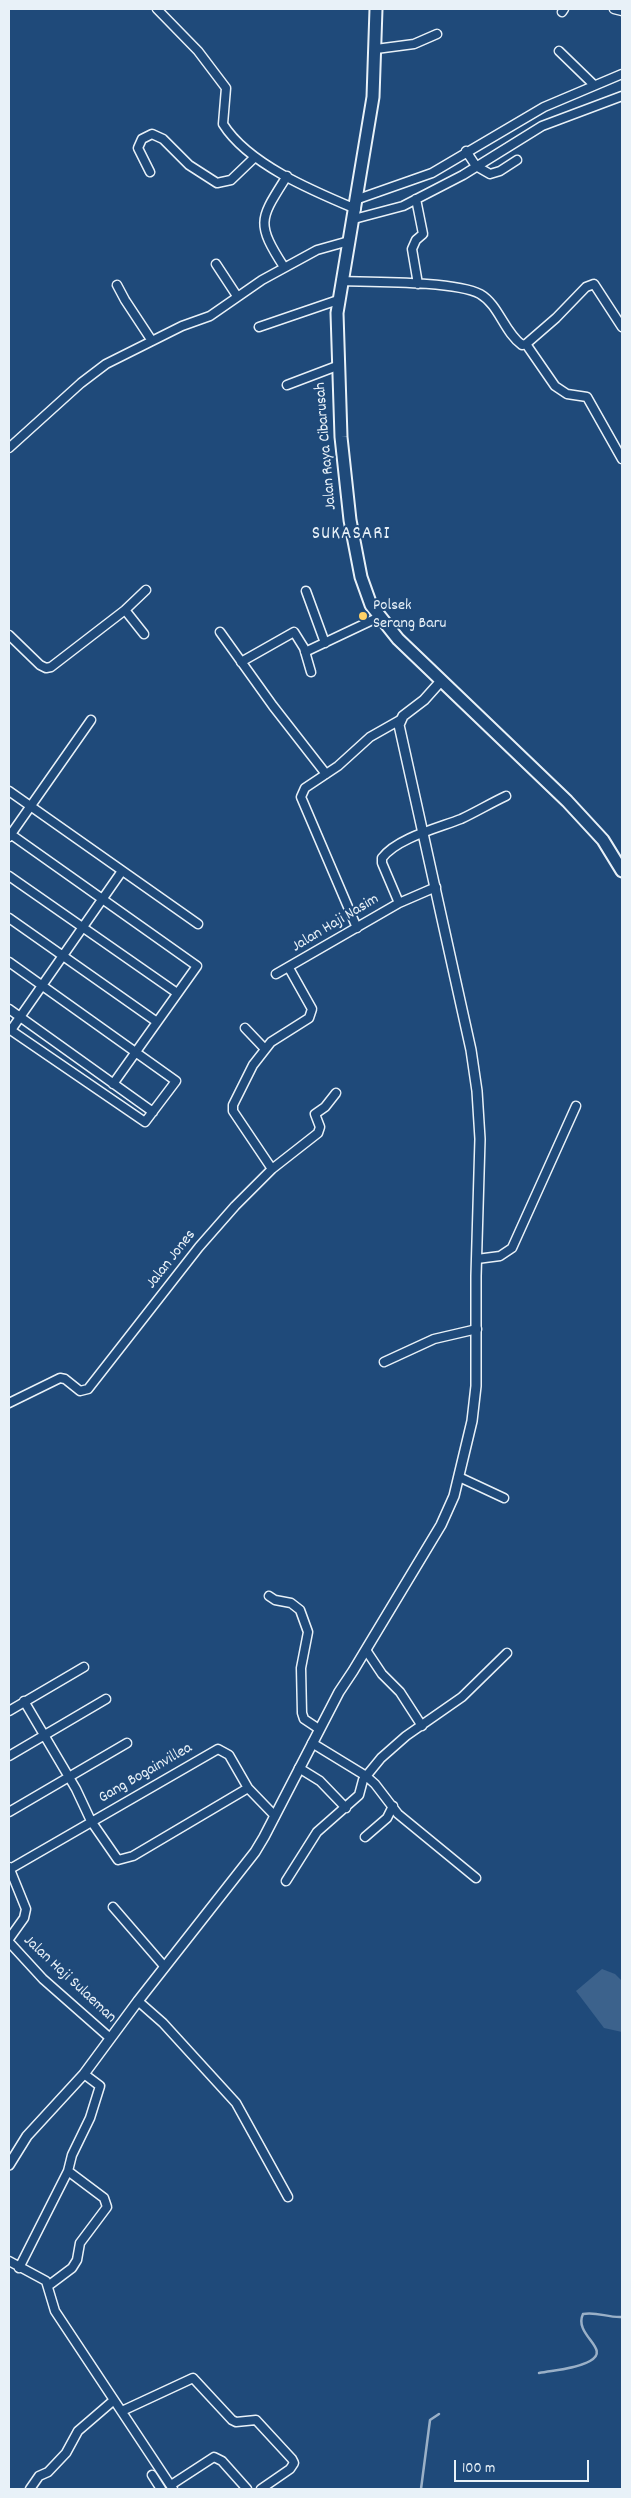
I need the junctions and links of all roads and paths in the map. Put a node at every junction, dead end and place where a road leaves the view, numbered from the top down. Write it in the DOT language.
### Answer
graph roads {
  1 [pos="157,9"];
  2 [pos="376,9"];
  3 [pos="614,9"];
  4 [pos="622,11"];
  5 [pos="437,34"];
  6 [pos="376,49"];
  7 [pos="559,51"];
  8 [pos="622,74"];
  9 [pos="593,84"];
  10 [pos="622,96"];
  11 [pos="466,151"];
  12 [pos="255,157"];
  13 [pos="517,160"];
  14 [pos="476,166"];
  15 [pos="150,172"];
  16 [pos="287,176"];
  17 [pos="416,199"];
  18 [pos="356,209"];
  19 [pos="349,241"];
  20 [pos="216,264"];
  21 [pos="284,267"];
  22 [pos="341,281"];
  23 [pos="418,284"];
  24 [pos="117,285"];
  25 [pos="237,296"];
  26 [pos="338,300"];
  27 [pos="260,326"];
  28 [pos="622,328"];
  29 [pos="152,340"];
  30 [pos="526,344"];
  31 [pos="337,366"];
  32 [pos="287,385"];
  33 [pos="9,448"];
  34 [pos="620,450"];
  35 [pos="622,459"];
  36 [pos="146,590"];
  37 [pos="306,591"];
  38 [pos="125,610"];
  39 [pos="380,617"];
  40 [pos="220,632"];
  41 [pos="144,634"];
  42 [pos="9,635"];
  43 [pos="325,643"];
  44 [pos="305,652"];
  45 [pos="241,662"];
  46 [pos="311,672"];
  47 [pos="441,680"];
  48 [pos="91,720"];
  49 [pos="400,720"];
  50 [pos="326,774"];
  51 [pos="9,791"];
  52 [pos="506,796"];
  53 [pos="31,806"];
  54 [pos="424,833"];
  55 [pos="9,835"];
  56 [pos="622,870"];
  57 [pos="122,871"];
  58 [pos="9,876"];
  59 [pos="436,887"];
  60 [pos="102,899"];
  61 [pos="399,903"];
  62 [pos="9,918"];
  63 [pos="198,924"];
  64 [pos="83,928"];
  65 [pos="357,928"];
  66 [pos="63,956"];
  67 [pos="9,962"];
  68 [pos="290,968"];
  69 [pos="276,974"];
  70 [pos="42,986"];
  71 [pos="177,994"];
  72 [pos="9,1009"];
  73 [pos="20,1017"];
  74 [pos="157,1022"];
  75 [pos="245,1028"];
  76 [pos="10,1029"];
  77 [pos="265,1049"];
  78 [pos="136,1052"];
  79 [pos="113,1084"];
  80 [pos="336,1093"];
  81 [pos="576,1106"];
  82 [pos="153,1112"];
  83 [pos="272,1170"];
  84 [pos="477,1259"];
  85 [pos="477,1329"];
  86 [pos="384,1362"];
  87 [pos="9,1403"];
  88 [pos="459,1477"];
  89 [pos="504,1498"];
  90 [pos="268,1596"];
  91 [pos="366,1650"];
  92 [pos="507,1653"];
  93 [pos="84,1667"];
  94 [pos="106,1699"];
  95 [pos="24,1702"];
  96 [pos="9,1711"];
  97 [pos="422,1726"];
  98 [pos="319,1729"];
  99 [pos="43,1735"];
  100 [pos="127,1743"];
  101 [pos="312,1743"];
  102 [pos="9,1756"];
  103 [pos="299,1768"];
  104 [pos="366,1776"];
  105 [pos="68,1777"];
  106 [pos="248,1788"];
  107 [pos="392,1806"];
  108 [pos="346,1808"];
  109 [pos="9,1812"];
  110 [pos="275,1816"];
  111 [pos="91,1821"];
  112 [pos="365,1837"];
  113 [pos="9,1868"];
  114 [pos="476,1878"];
  115 [pos="286,1881"];
  116 [pos="113,1907"];
  117 [pos="9,1941"];
  118 [pos="164,1966"];
  119 [pos="138,2001"];
  120 [pos="110,2038"];
  121 [pos="84,2074"];
  122 [pos="9,2165"];
  123 [pos="68,2171"];
  124 [pos="288,2197"];
  125 [pos="9,2261"];
  126 [pos="19,2268"];
  127 [pos="48,2286"];
  128 [pos="114,2400"];
  129 [pos="122,2411"];
  130 [pos="152,2475"];
  131 [pos="172,2487"];
  132 [pos="30,2489"];
  133 [pos="162,2489"];
  134 [pos="247,2489"];
  135 [pos="261,2489"];
  1 -- 12 [label="street"];
  2 -- 6 [label="main road, Jalan Raya Cibarusah"];
  3 -- 4 [label="street"];
  5 -- 6 [label="street"];
  6 -- 18 [label="main road, Jalan Raya Cibarusah"];
  7 -- 9 [label="street"];
  8 -- 9 [label="street"];
  9 -- 11 [label="street"];
  10 -- 14 [label="street"];
  11 -- 14 [label="street"];
  11 -- 18 [label="street"];
  12 -- 15 [label="street"];
  12 -- 16 [label="street"];
  13 -- 14 [label="street"];
  14 -- 17 [label="street"];
  16 -- 18 [label="street"];
  16 -- 21 [label="street"];
  17 -- 18 [label="street"];
  17 -- 23 [label="street"];
  18 -- 19 [label="main road, Jalan Raya Cibarusah"];
  19 -- 21 [label="street"];
  19 -- 22 [label="main road, Jalan Raya Cibarusah"];
  20 -- 25 [label="street"];
  21 -- 25 [label="street"];
  22 -- 23 [label="street"];
  22 -- 26 [label="main road, Jalan Raya Cibarusah"];
  23 -- 30 [label="street"];
  24 -- 29 [label="street"];
  25 -- 29 [label="street"];
  26 -- 27 [label="street"];
  26 -- 31 [label="main road, Jalan Raya Cibarusah"];
  28 -- 30 [label="street"];
  29 -- 33 [label="street"];
  30 -- 34 [label="street"];
  31 -- 32 [label="street"];
  31 -- 39 [label="main road, Jalan Raya Cibarusah"];
  34 -- 35 [label="street"];
  36 -- 38 [label="street"];
  37 -- 43 [label="street"];
  38 -- 41 [label="street"];
  38 -- 42 [label="street"];
  39 -- 43 [label="street"];
  39 -- 47 [label="main road, Jalan Raya Cibarusah"];
  40 -- 45 [label="street"];
  43 -- 44 [label="street"];
  44 -- 45 [label="street"];
  44 -- 46 [label="street"];
  45 -- 50 [label="street"];
  47 -- 49 [label="street"];
  47 -- 56 [label="main road, Jalan Raya Cibarusah"];
  48 -- 53 [label="street"];
  49 -- 50 [label="street"];
  49 -- 54 [label="street"];
  50 -- 65 [label="street"];
  51 -- 53 [label="street"];
  52 -- 54 [label="street"];
  53 -- 55 [label="street"];
  53 -- 57 [label="street"];
  54 -- 59 [label="street"];
  54 -- 61 [label="street"];
  55 -- 60 [label="street"];
  57 -- 60 [label="street"];
  57 -- 63 [label="street"];
  58 -- 64 [label="street"];
  59 -- 61 [label="street, Jalan Haji Nasim"];
  59 -- 84 [label="street"];
  60 -- 64 [label="street"];
  60 -- 71 [label="street"];
  61 -- 65 [label="street, Jalan Haji Nasim"];
  62 -- 66 [label="street"];
  64 -- 66 [label="street"];
  64 -- 71 [label="street"];
  65 -- 68 [label="street, Jalan Haji Nasim"];
  66 -- 70 [label="street"];
  66 -- 74 [label="street"];
  67 -- 70 [label="street"];
  68 -- 69 [label="street"];
  68 -- 77 [label="street, Jalan Haji Nasim"];
  70 -- 73 [label="street"];
  70 -- 78 [label="street"];
  71 -- 74 [label="street"];
  72 -- 73 [label="street"];
  73 -- 76 [label="street"];
  73 -- 79 [label="street"];
  74 -- 78 [label="street"];
  75 -- 77 [label="street"];
  76 -- 82 [label="street"];
  77 -- 83 [label="street, Jalan Haji Nasim"];
  78 -- 79 [label="street"];
  78 -- 82 [label="street"];
  79 -- 82 [label="street"];
  80 -- 83 [label="street, Jalan Jones"];
  81 -- 84 [label="street"];
  83 -- 87 [label="street, Jalan Jones"];
  84 -- 85 [label="street"];
  85 -- 86 [label="street"];
  85 -- 88 [label="street"];
  88 -- 89 [label="street"];
  88 -- 91 [label="street"];
  90 -- 98 [label="street"];
  91 -- 97 [label="street"];
  91 -- 98 [label="street"];
  92 -- 97 [label="street"];
  93 -- 95 [label="street"];
  94 -- 99 [label="street"];
  95 -- 96 [label="street"];
  95 -- 99 [label="street"];
  97 -- 104 [label="street"];
  98 -- 101 [label="street"];
  99 -- 102 [label="street"];
  99 -- 105 [label="street"];
  100 -- 105 [label="street"];
  101 -- 103 [label="street"];
  101 -- 104 [label="street"];
  103 -- 108 [label="street"];
  103 -- 110 [label="street"];
  104 -- 107 [label="street"];
  104 -- 108 [label="street"];
  105 -- 109 [label="street"];
  105 -- 111 [label="street"];
  106 -- 110 [label="street, Gang Bogainvillea"];
  106 -- 111 [label="street"];
  106 -- 111 [label="street, Gang Bogainvillea"];
  107 -- 112 [label="street"];
  107 -- 114 [label="street"];
  108 -- 115 [label="street"];
  110 -- 118 [label="street"];
  111 -- 113 [label="street, Gang Bogainvillea"];
  113 -- 117 [label="street"];
  116 -- 118 [label="street"];
  117 -- 120 [label="street, Jalan Haji Sulaeman"];
  118 -- 119 [label="street"];
  119 -- 120 [label="street"];
  119 -- 124 [label="street"];
  120 -- 121 [label="street"];
  121 -- 122 [label="street"];
  121 -- 123 [label="street"];
  123 -- 126 [label="street"];
  123 -- 127 [label="street"];
  125 -- 126 [label="street"];
  126 -- 127 [label="street"];
  127 -- 128 [label="street"];
  128 -- 129 [label="street"];
  128 -- 132 [label="street"];
  129 -- 131 [label="street"];
  129 -- 135 [label="street"];
  130 -- 133 [label="street"];
  131 -- 134 [label="street"];
}
